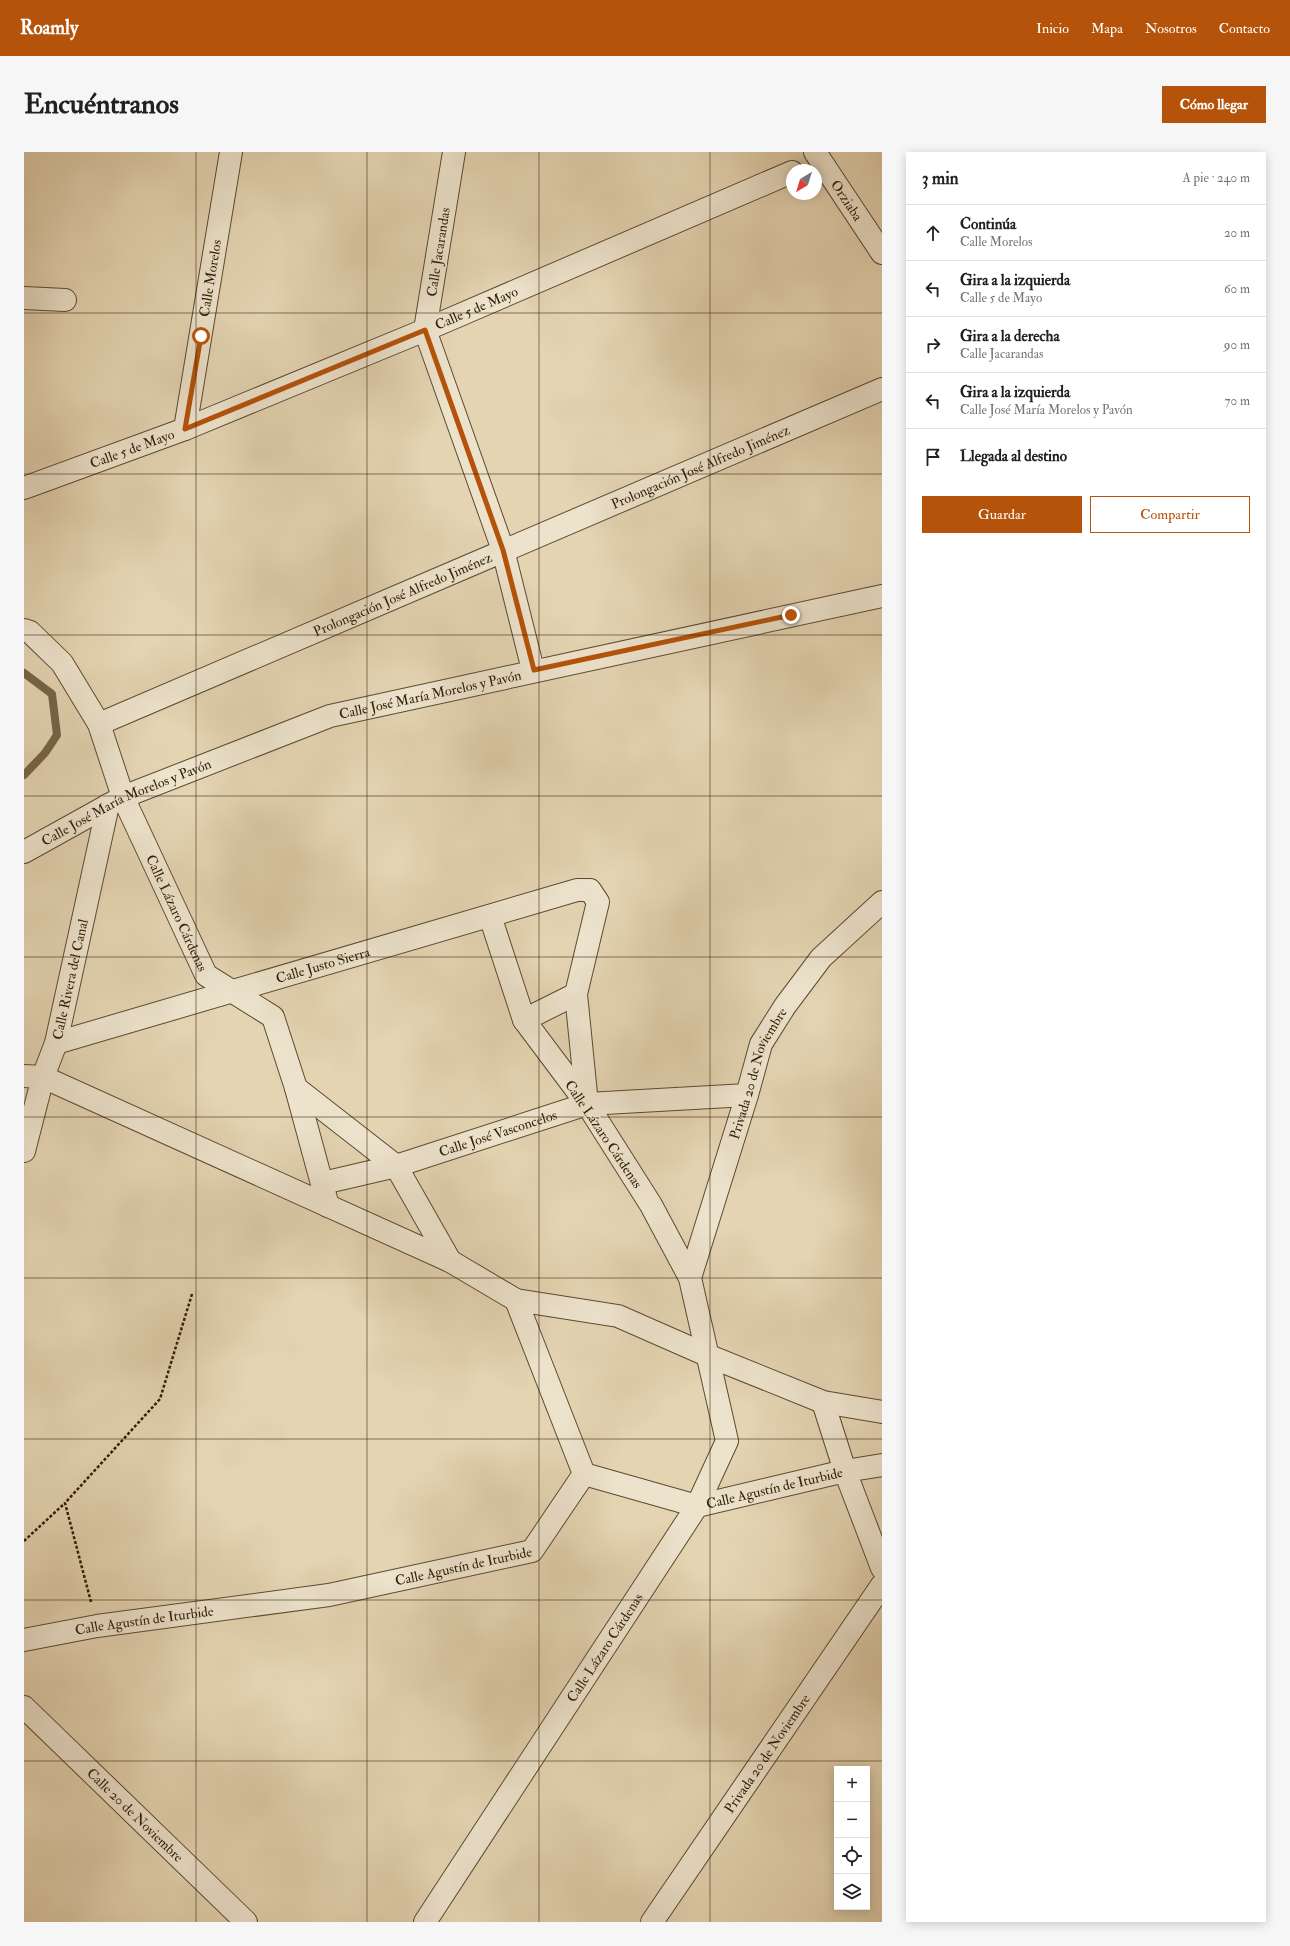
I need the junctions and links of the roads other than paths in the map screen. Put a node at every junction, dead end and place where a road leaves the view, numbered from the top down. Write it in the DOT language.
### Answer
graph roads {
  1 [pos="232,152"];
  2 [pos="454,152"];
  3 [pos="818,156"];
  4 [pos="805,164"];
  5 [pos="786,175"];
  6 [pos="881,249"];
  7 [pos="24,298"];
  8 [pos="65,300"];
  9 [pos="425,330"];
  10 [pos="882,389"];
  11 [pos="185,429"];
  12 [pos="24,488"];
  13 [pos="503,550"];
  14 [pos="882,596"];
  15 [pos="24,630"];
  16 [pos="534,670"];
  17 [pos="99,724"];
  18 [pos="116,801"];
  19 [pos="24,852"];
  20 [pos="882,902"];
  21 [pos="490,916"];
  22 [pos="234,992"];
  23 [pos="576,994"];
  24 [pos="524,1020"];
  25 [pos="56,1044"];
  26 [pos="34,1077"];
  27 [pos="296,1088"];
  28 [pos="748,1095"];
  29 [pos="587,1104"];
  30 [pos="24,1151"];
  31 [pos="396,1166"];
  32 [pos="323,1183"];
  33 [pos="328,1206"];
  34 [pos="450,1261"];
  35 [pos="690,1278"];
  36 [pos="516,1300"];
  37 [pos="709,1356"];
  38 [pos="823,1402"];
  39 [pos="882,1412"];
  40 [pos="882,1465"];
  41 [pos="845,1471"];
  42 [pos="584,1474"];
  43 [pos="697,1506"];
  44 [pos="882,1568"];
  45 [pos="882,1586"];
  46 [pos="24,1640"];
  47 [pos="24,1707"];
  48 [pos="246,1922"];
  49 [pos="425,1922"];
  50 [pos="652,1922"];
  1 -- 11 [label="street, Calle Morelos"];
  2 -- 9 [label="street, Calle Jacarandas"];
  3 -- 4 [label="street"];
  3 -- 6 [label="street, Orziaba"];
  5 -- 9 [label="street, Calle 5 de Mayo"];
  7 -- 8 [label="street"];
  9 -- 11 [label="street, Calle 5 de Mayo"];
  9 -- 13 [label="street, Calle Jacarandas"];
  10 -- 13 [label="street, Prolongación José Alfredo Jiménez"];
  11 -- 12 [label="street, Calle 5 de Mayo"];
  13 -- 16 [label="street, Calle Jacarandas"];
  13 -- 17 [label="street, Prolongación José Alfredo Jiménez"];
  14 -- 16 [label="street, Calle José María Morelos y Pavón"];
  15 -- 17 [label="street"];
  16 -- 18 [label="street, Calle José María Morelos y Pavón"];
  17 -- 18 [label="street"];
  18 -- 19 [label="street, Calle José María Morelos y Pavón"];
  18 -- 22 [label="street, Calle Lázaro Cárdenas"];
  18 -- 25 [label="street, Calle Rivera del Canal"];
  20 -- 28 [label="street, Privada 20 de Noviembre"];
  21 -- 22 [label="street, Calle Justo Sierra"];
  21 -- 23 [label="street, Calle Justo Sierra"];
  21 -- 24 [label="street, Calle Lázaro Cárdenas"];
  22 -- 25 [label="street, Calle Justo Sierra"];
  22 -- 27 [label="street, Calle Lázaro Cárdenas"];
  23 -- 24 [label="street"];
  23 -- 29 [label="street"];
  24 -- 29 [label="street, Calle Lázaro Cárdenas"];
  25 -- 26 [label="street, Calle Rivera del Canal"];
  26 -- 30 [label="street, Calle Rivera del Canal"];
  26 -- 33 [label="street"];
  27 -- 31 [label="street"];
  27 -- 32 [label="street, Calle Lázaro Cárdenas"];
  28 -- 29 [label="street, Calle José Vasconcelos"];
  28 -- 35 [label="street, Privada 20 de Noviembre"];
  29 -- 31 [label="street, Calle José Vasconcelos"];
  29 -- 35 [label="street, Calle Lázaro Cárdenas"];
  31 -- 32 [label="street, Calle José Vasconcelos"];
  31 -- 34 [label="street"];
  32 -- 33 [label="street, Calle Lázaro Cárdenas"];
  33 -- 34 [label="street"];
  34 -- 36 [label="street"];
  35 -- 37 [label="street, Calle Lázaro Cárdenas"];
  36 -- 37 [label="street"];
  36 -- 42 [label="street"];
  37 -- 38 [label="street"];
  37 -- 43 [label="street, Calle Lázaro Cárdenas"];
  38 -- 39 [label="street"];
  38 -- 41 [label="street"];
  40 -- 41 [label="street, Calle Agustín de Iturbide"];
  41 -- 43 [label="street, Calle Agustín de Iturbide"];
  41 -- 44 [label="street"];
  42 -- 43 [label="street, Calle Agustín de Iturbide"];
  42 -- 46 [label="street, Calle Agustín de Iturbide"];
  43 -- 49 [label="street, Calle Lázaro Cárdenas"];
  45 -- 50 [label="street, Privada 20 de Noviembre"];
  47 -- 48 [label="street, Calle 20 de Noviembre"];
}
